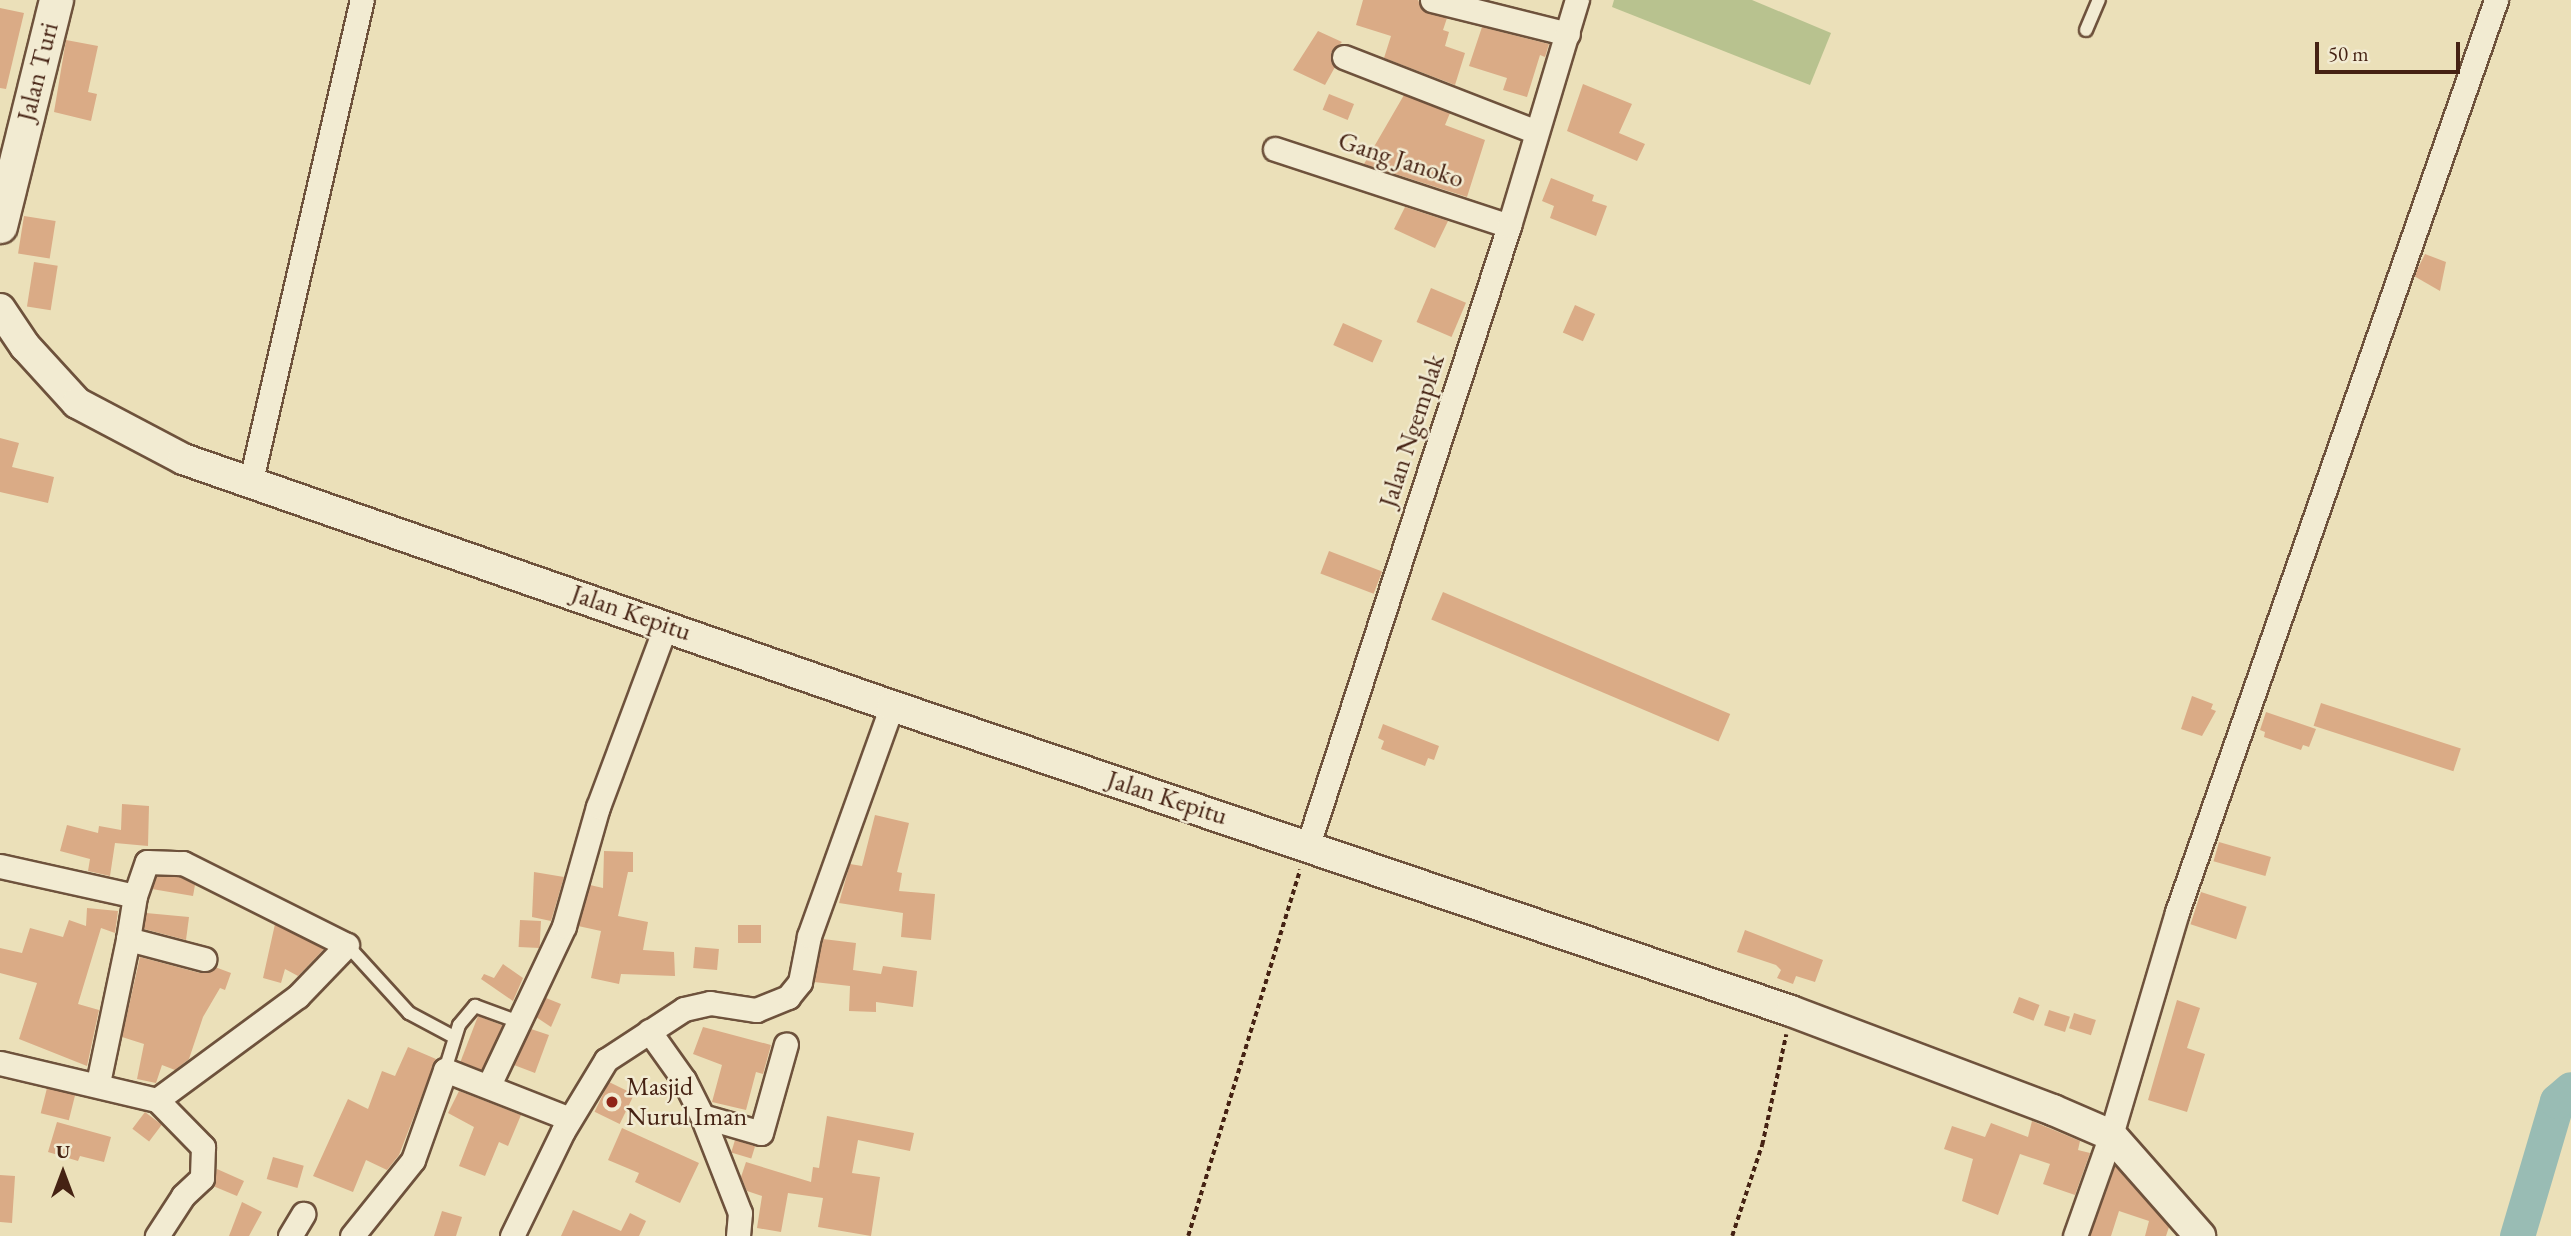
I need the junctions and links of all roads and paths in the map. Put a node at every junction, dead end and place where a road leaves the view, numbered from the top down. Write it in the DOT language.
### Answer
graph roads {
  1 [pos="56,0"];
  2 [pos="362,0"];
  3 [pos="1432,0"];
  4 [pos="1577,0"];
  5 [pos="2099,0"];
  6 [pos="2497,0"];
  7 [pos="2086,30"];
  8 [pos="1568,34"];
  9 [pos="1344,57"];
  10 [pos="1536,132"];
  11 [pos="1275,149"];
  12 [pos="0,226"];
  13 [pos="1510,226"];
  14 [pos="0,309"];
  15 [pos="12,338"];
  16 [pos="251,480"];
  17 [pos="666,625"];
  18 [pos="892,706"];
  19 [pos="1308,845"];
  20 [pos="0,866"];
  21 [pos="135,896"];
  22 [pos="128,939"];
  23 [pos="354,953"];
  24 [pos="204,959"];
  25 [pos="1791,1011"];
  26 [pos="519,1022"];
  27 [pos="649,1031"];
  28 [pos="454,1037"];
  29 [pos="786,1044"];
  30 [pos="0,1063"];
  31 [pos="445,1070"];
  32 [pos="98,1083"];
  33 [pos="489,1085"];
  34 [pos="157,1100"];
  35 [pos="702,1116"];
  36 [pos="570,1119"];
  37 [pos="2111,1135"];
  38 [pos="303,1214"];
  39 [pos="157,1236"];
  40 [pos="290,1236"];
  41 [pos="352,1236"];
  42 [pos="512,1236"];
  43 [pos="737,1236"];
  44 [pos="1188,1236"];
  45 [pos="1732,1236"];
  46 [pos="2076,1236"];
  47 [pos="2200,1236"];
  1 -- 12 [label="main road, Jalan Turi"];
  2 -- 16 [label="street"];
  3 -- 8 [label="street"];
  4 -- 8 [label="street, Jalan Ngemplak"];
  5 -- 7 [label="lane"];
  6 -- 37 [label="street"];
  8 -- 10 [label="street, Jalan Ngemplak"];
  9 -- 10 [label="street"];
  10 -- 13 [label="street, Jalan Ngemplak"];
  11 -- 13 [label="street, Gang Janoko"];
  13 -- 19 [label="street, Jalan Ngemplak"];
  14 -- 15 [label="street, Jalan Kepitu"];
  15 -- 16 [label="street, Jalan Kepitu"];
  16 -- 17 [label="street, Jalan Kepitu"];
  17 -- 18 [label="street, Jalan Kepitu"];
  17 -- 26 [label="street"];
  18 -- 19 [label="street, Jalan Kepitu"];
  18 -- 27 [label="street"];
  19 -- 25 [label="street, Jalan Kepitu"];
  19 -- 44 [label="path"];
  20 -- 21 [label="street"];
  21 -- 22 [label="street"];
  21 -- 23 [label="street"];
  22 -- 24 [label="street"];
  22 -- 32 [label="street"];
  23 -- 28 [label="lane"];
  23 -- 34 [label="street"];
  25 -- 37 [label="street, Jalan Kepitu"];
  25 -- 45 [label="path"];
  26 -- 28 [label="lane"];
  26 -- 33 [label="street"];
  27 -- 35 [label="street"];
  27 -- 36 [label="street"];
  28 -- 31 [label="lane"];
  29 -- 35 [label="street"];
  30 -- 32 [label="street"];
  31 -- 33 [label="street"];
  31 -- 41 [label="street"];
  32 -- 34 [label="street"];
  33 -- 36 [label="street"];
  34 -- 39 [label="street"];
  35 -- 43 [label="street"];
  36 -- 42 [label="street"];
  37 -- 46 [label="street"];
  37 -- 47 [label="street"];
  38 -- 40 [label="street"];
}
